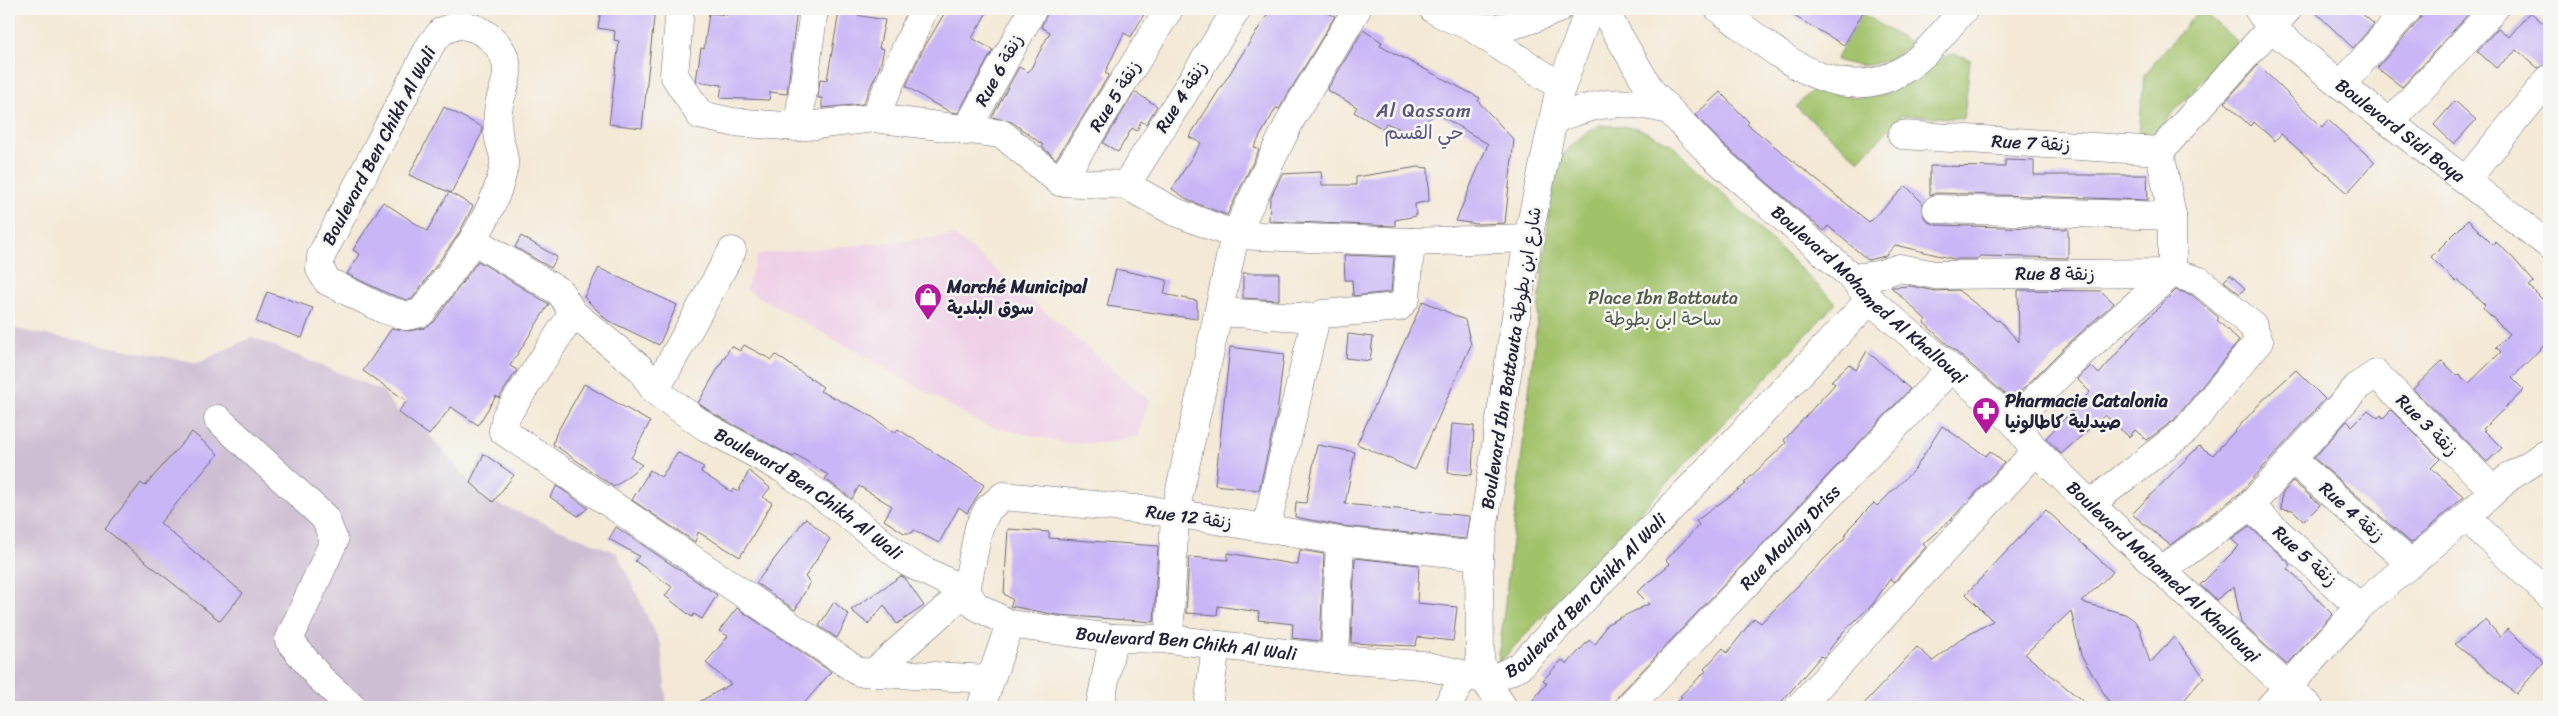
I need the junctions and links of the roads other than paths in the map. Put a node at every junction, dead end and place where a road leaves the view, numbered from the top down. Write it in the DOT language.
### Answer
graph roads {
  1 [pos="680,9"];
  2 [pos="814,9"];
  3 [pos="924,9"];
  4 [pos="1033,9"];
  5 [pos="1169,9"];
  6 [pos="1236,9"];
  7 [pos="1357,9"];
  8 [pos="1433,9"];
  9 [pos="1558,9"];
  10 [pos="1589,9"];
  11 [pos="1603,9"];
  12 [pos="1719,9"];
  13 [pos="1964,9"];
  14 [pos="2408,9"];
  15 [pos="2494,9"];
  16 [pos="2272,15"];
  17 [pos="1473,28"];
  18 [pos="2549,79"];
  19 [pos="2341,85"];
  20 [pos="1561,87"];
  21 [pos="1669,110"];
  22 [pos="874,118"];
  23 [pos="1553,120"];
  24 [pos="2391,122"];
  25 [pos="798,127"];
  26 [pos="966,131"];
  27 [pos="1902,135"];
  28 [pos="2160,151"];
  29 [pos="2466,180"];
  30 [pos="1060,182"];
  31 [pos="1126,185"];
  32 [pos="1937,209"];
  33 [pos="2172,216"];
  34 [pos="1235,235"];
  35 [pos="1528,238"];
  36 [pos="473,240"];
  37 [pos="1411,242"];
  38 [pos="2549,245"];
  39 [pos="732,251"];
  40 [pos="2172,273"];
  41 [pos="1853,278"];
  42 [pos="1870,300"];
  43 [pos="1218,312"];
  44 [pos="574,313"];
  45 [pos="1316,318"];
  46 [pos="1950,368"];
  47 [pos="655,391"];
  48 [pos="218,419"];
  49 [pos="2013,422"];
  50 [pos="2036,450"];
  51 [pos="2549,455"];
  52 [pos="2293,460"];
  53 [pos="2493,490"];
  54 [pos="2090,504"];
  55 [pos="2250,506"];
  56 [pos="1175,513"];
  57 [pos="2466,517"];
  58 [pos="1266,528"];
  59 [pos="1340,541"];
  60 [pos="1479,556"];
  61 [pos="2411,564"];
  62 [pos="2162,570"];
  63 [pos="966,591"];
  64 [pos="2549,595"];
  65 [pos="2359,607"];
  66 [pos="1010,624"];
  67 [pos="1113,638"];
  68 [pos="1169,639"];
  69 [pos="1216,645"];
  70 [pos="1335,659"];
  71 [pos="874,673"];
  72 [pos="989,678"];
  73 [pos="2289,688"];
  74 [pos="1484,691"];
  75 [pos="352,707"];
  76 [pos="980,707"];
  77 [pos="1100,707"];
  78 [pos="1208,707"];
  79 [pos="1448,707"];
  80 [pos="1629,707"];
  81 [pos="1799,707"];
  82 [pos="2270,707"];
  83 [pos="2308,707"];
  1 -- 25 [label="street"];
  2 -- 25 [label="street"];
  3 -- 22 [label="street"];
  4 -- 26 [label="street, Rue 6 زنقة"];
  5 -- 30 [label="street, Rue 5 زنقة"];
  6 -- 31 [label="street, Rue 4 زنقة"];
  7 -- 34 [label="street"];
  8 -- 17 [label="street"];
  9 -- 17 [label="street"];
  10 -- 20 [label="street, Boulevard Ibn Battouta شارع ابن بطوطة"];
  11 -- 21 [label="street, Boulevard Mohamed Al Khallouqi"];
  12 -- 13 [label="street"];
  14 -- 19 [label="street"];
  15 -- 24 [label="street"];
  16 -- 19 [label="street, Boulevard Sidi Boya"];
  16 -- 28 [label="street"];
  17 -- 20 [label="street"];
  18 -- 29 [label="street"];
  19 -- 24 [label="street, Boulevard Sidi Boya"];
  20 -- 23 [label="street, Boulevard Ibn Battouta شارع ابن بطوطة"];
  21 -- 23 [label="street"];
  21 -- 41 [label="street, Boulevard Mohamed Al Khallouqi"];
  22 -- 25 [label="street"];
  22 -- 26 [label="street"];
  23 -- 35 [label="street, Boulevard Ibn Battouta شارع ابن بطوطة"];
  24 -- 29 [label="street, Boulevard Sidi Boya"];
  26 -- 30 [label="street"];
  27 -- 28 [label="street, Rue 7 زنقة"];
  28 -- 33 [label="street"];
  29 -- 38 [label="street, Boulevard Sidi Boya"];
  30 -- 31 [label="street"];
  31 -- 34 [label="street"];
  32 -- 33 [label="street"];
  33 -- 40 [label="street"];
  34 -- 37 [label="street"];
  34 -- 43 [label="street"];
  35 -- 37 [label="street"];
  35 -- 60 [label="street, Boulevard Ibn Battouta شارع ابن بطوطة"];
  36 -- 36 [label="street, Boulevard Ben Chikh Al Wali"];
  36 -- 44 [label="street, Boulevard Ben Chikh Al Wali"];
  37 -- 45 [label="street"];
  39 -- 47 [label="street"];
  40 -- 41 [label="street, Rue 8 زنقة"];
  40 -- 49 [label="street"];
  40 -- 54 [label="street, Rue 8 زنقة"];
  41 -- 42 [label="street, Boulevard Mohamed Al Khallouqi"];
  42 -- 46 [label="street, Boulevard Mohamed Al Khallouqi"];
  42 -- 74 [label="street, Boulevard Ben Chikh Al Wali"];
  43 -- 45 [label="street"];
  43 -- 56 [label="street"];
  44 -- 47 [label="street, Boulevard Ben Chikh Al Wali"];
  44 -- 71 [label="street"];
  45 -- 58 [label="street"];
  46 -- 49 [label="street, Boulevard Mohamed Al Khallouqi"];
  46 -- 80 [label="street, Rue Moulay Driss"];
  47 -- 63 [label="street, Boulevard Ben Chikh Al Wali"];
  48 -- 75 [label="street"];
  49 -- 50 [label="street, Boulevard Mohamed Al Khallouqi"];
  50 -- 54 [label="street, Boulevard Mohamed Al Khallouqi"];
  50 -- 81 [label="street"];
  51 -- 53 [label="street"];
  52 -- 53 [label="street, Rue 3 زنقة"];
  52 -- 55 [label="street"];
  52 -- 61 [label="street, Rue 4 زنقة"];
  53 -- 57 [label="street"];
  54 -- 62 [label="street, Boulevard Mohamed Al Khallouqi"];
  55 -- 62 [label="street"];
  55 -- 65 [label="street, Rue 5 زنقة"];
  56 -- 58 [label="street, Rue 12 زنقة"];
  56 -- 63 [label="street, Rue 12 زنقة"];
  56 -- 68 [label="street"];
  57 -- 61 [label="street"];
  57 -- 64 [label="street"];
  58 -- 59 [label="street, Rue 12 زنقة"];
  59 -- 60 [label="street, Rue 12 زنقة"];
  59 -- 70 [label="street"];
  60 -- 74 [label="street, Boulevard Ibn Battouta شارع ابن بطوطة"];
  61 -- 65 [label="street"];
  62 -- 73 [label="street, Boulevard Mohamed Al Khallouqi"];
  63 -- 66 [label="street, Boulevard Ben Chikh Al Wali"];
  63 -- 71 [label="street"];
  65 -- 73 [label="street"];
  66 -- 67 [label="street, Boulevard Ben Chikh Al Wali"];
  66 -- 72 [label="street"];
  67 -- 68 [label="street, Boulevard Ben Chikh Al Wali"];
  67 -- 77 [label="street"];
  68 -- 69 [label="street, Boulevard Ben Chikh Al Wali"];
  69 -- 70 [label="street, Boulevard Ben Chikh Al Wali"];
  69 -- 78 [label="street"];
  70 -- 74 [label="street, Boulevard Ben Chikh Al Wali"];
  71 -- 72 [label="street"];
  72 -- 76 [label="street"];
  73 -- 82 [label="street"];
  73 -- 83 [label="street, Boulevard Mohamed Al Khallouqi"];
  74 -- 79 [label="street"];
}
